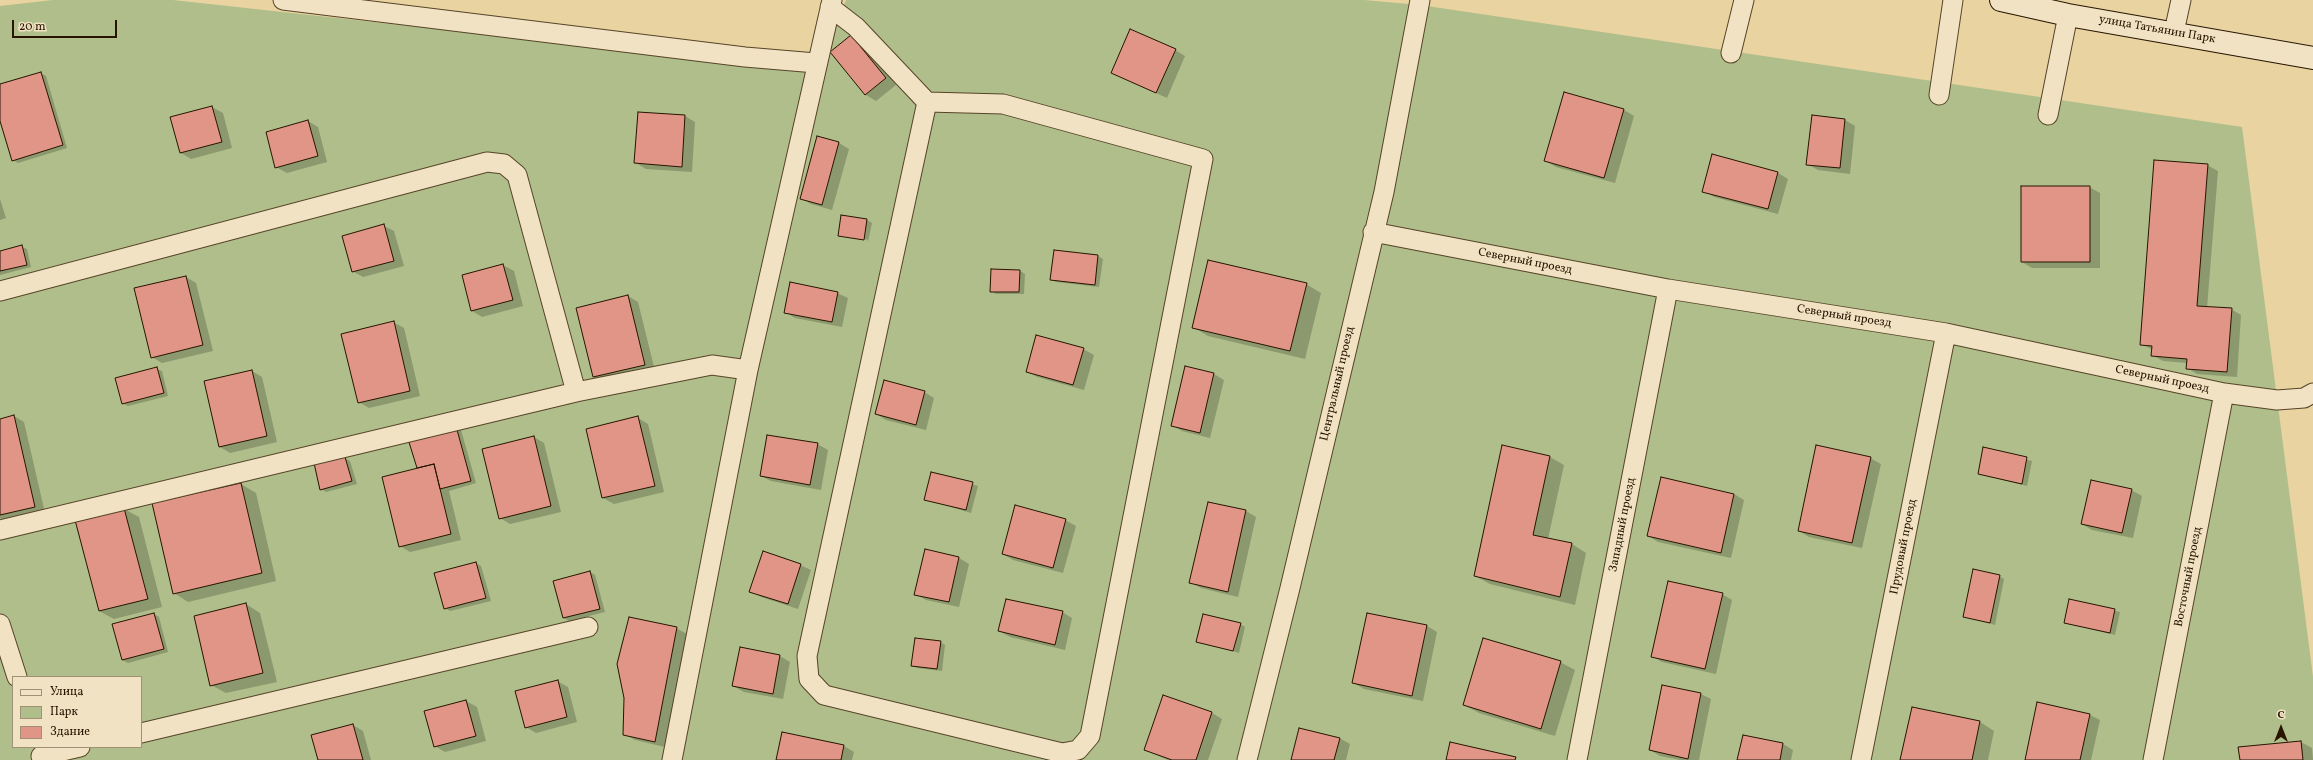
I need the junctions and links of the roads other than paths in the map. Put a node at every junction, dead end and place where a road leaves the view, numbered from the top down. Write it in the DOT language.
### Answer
graph roads {
  1 [pos="283,0"];
  2 [pos="1744,0"];
  3 [pos="1953,0"];
  4 [pos="2001,0"];
  5 [pos="2181,0"];
  6 [pos="1420,2"];
  7 [pos="831,4"];
  8 [pos="2068,15"];
  9 [pos="2174,32"];
  10 [pos="1731,53"];
  11 [pos="2313,58"];
  12 [pos="816,63"];
  13 [pos="1939,95"];
  14 [pos="927,102"];
  15 [pos="2048,115"];
  16 [pos="1373,232"];
  17 [pos="1668,289"];
  18 [pos="0,291"];
  19 [pos="1946,333"];
  20 [pos="748,370"];
  21 [pos="576,392"];
  22 [pos="2224,393"];
  23 [pos="2313,393"];
  24 [pos="0,530"];
  25 [pos="0,624"];
  26 [pos="588,627"];
  27 [pos="16,676"];
  28 [pos="142,733"];
  29 [pos="74,748"];
  30 [pos="41,754"];
  31 [pos="672,760"];
  32 [pos="1247,760"];
  33 [pos="1577,760"];
  34 [pos="1861,760"];
  35 [pos="2153,760"];
  1 -- 12 [label="lane"];
  2 -- 10 [label="lane"];
  3 -- 13 [label="lane"];
  4 -- 8 [label="street, улица Татьянин Парк"];
  5 -- 9 [label="lane"];
  6 -- 16 [label="lane, Центральный проезд"];
  7 -- 12 [label="lane"];
  7 -- 14 [label="lane"];
  8 -- 9 [label="street, улица Татьянин Парк"];
  8 -- 15 [label="lane"];
  9 -- 11 [label="street, улица Татьянин Парк"];
  12 -- 20 [label="lane"];
  14 -- 14 [label="lane"];
  16 -- 17 [label="lane, Северный проезд"];
  16 -- 32 [label="lane, Центральный проезд"];
  17 -- 19 [label="lane, Северный проезд"];
  17 -- 33 [label="lane, Западный проезд"];
  18 -- 21 [label="lane"];
  19 -- 22 [label="lane, Северный проезд"];
  19 -- 34 [label="lane, Прудовый проезд"];
  20 -- 21 [label="lane"];
  20 -- 31 [label="lane"];
  21 -- 24 [label="lane"];
  22 -- 23 [label="lane, Северный проезд"];
  22 -- 35 [label="lane, Восточный проезд"];
  25 -- 27 [label="lane"];
  26 -- 28 [label="lane"];
  29 -- 30 [label="lane"];
}
